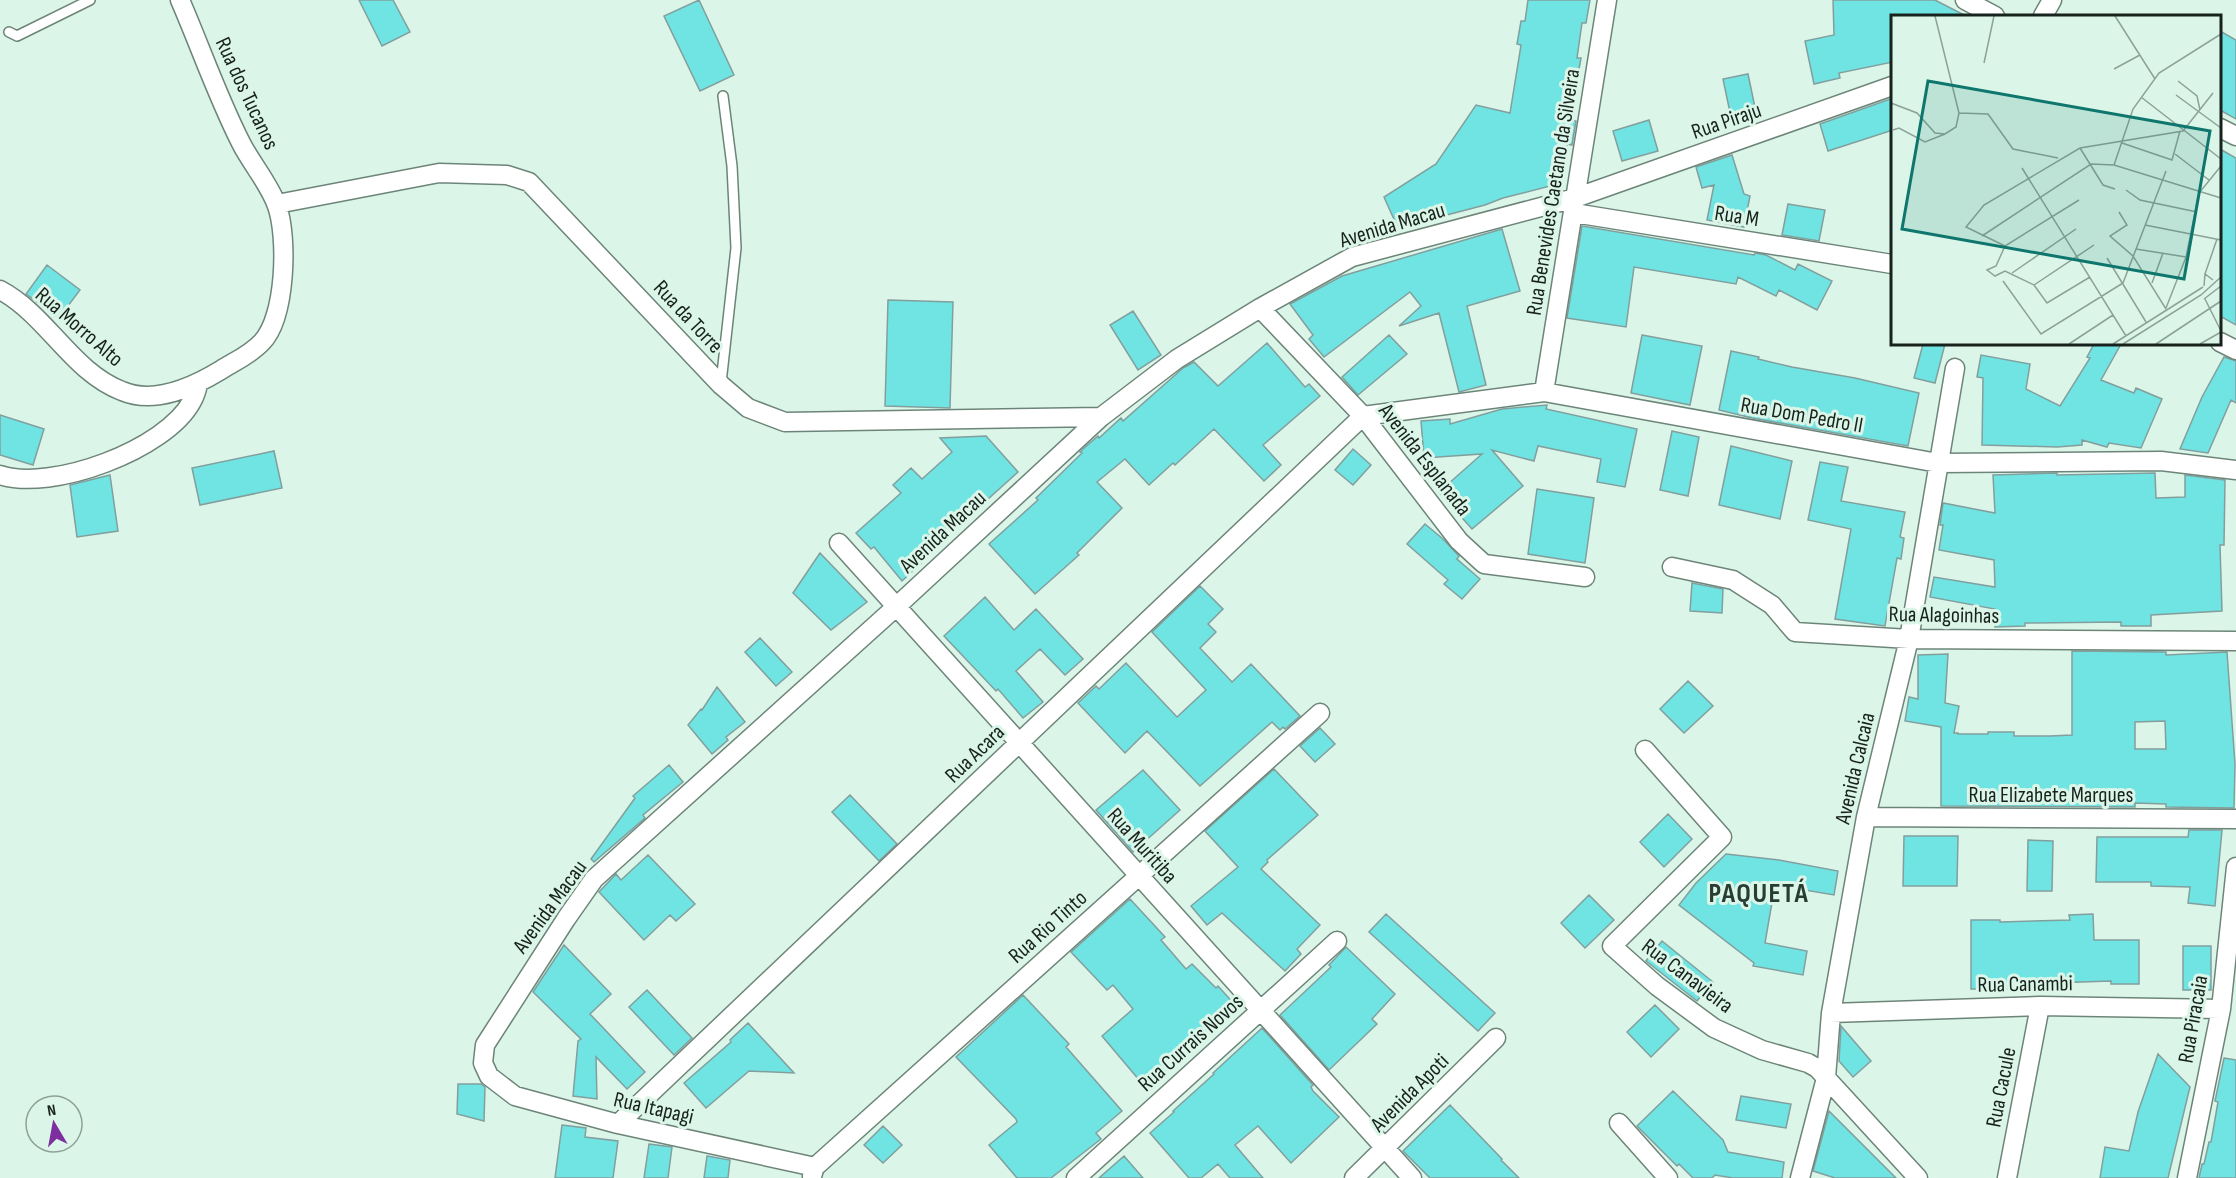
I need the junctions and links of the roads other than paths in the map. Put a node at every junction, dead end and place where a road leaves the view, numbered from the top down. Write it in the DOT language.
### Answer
graph roads {
  1 [pos="90,0"];
  2 [pos="180,0"];
  3 [pos="1607,0"];
  4 [pos="1965,0"];
  5 [pos="2052,0"];
  6 [pos="1993,15"];
  7 [pos="2044,15"];
  8 [pos="9,32"];
  9 [pos="1891,87"];
  10 [pos="723,96"];
  11 [pos="2221,128"];
  12 [pos="2236,136"];
  13 [pos="277,204"];
  14 [pos="1574,206"];
  15 [pos="1891,264"];
  16 [pos="0,290"];
  17 [pos="1260,308"];
  18 [pos="2221,342"];
  19 [pos="2236,350"];
  20 [pos="1955,368"];
  21 [pos="198,384"];
  22 [pos="721,385"];
  23 [pos="1545,392"];
  24 [pos="1363,416"];
  25 [pos="1101,417"];
  26 [pos="1938,462"];
  27 [pos="2236,470"];
  28 [pos="0,475"];
  29 [pos="839,543"];
  30 [pos="1672,567"];
  31 [pos="1585,577"];
  32 [pos="897,606"];
  33 [pos="1909,639"];
  34 [pos="2236,641"];
  35 [pos="1320,714"];
  36 [pos="1020,743"];
  37 [pos="1645,750"];
  38 [pos="1866,817"];
  39 [pos="2236,819"];
  40 [pos="2236,867"];
  41 [pos="1138,877"];
  42 [pos="1337,941"];
  43 [pos="2040,1006"];
  44 [pos="1262,1009"];
  45 [pos="2221,1009"];
  46 [pos="1831,1013"];
  47 [pos="1496,1038"];
  48 [pos="489,1076"];
  49 [pos="1826,1078"];
  50 [pos="1619,1123"];
  51 [pos="618,1124"];
  52 [pos="1386,1149"];
  53 [pos="813,1172"];
  54 [pos="1076,1178"];
  55 [pos="1354,1178"];
  56 [pos="1412,1178"];
  57 [pos="1668,1178"];
  58 [pos="1800,1178"];
  59 [pos="1918,1178"];
  60 [pos="2007,1178"];
  61 [pos="2187,1178"];
  1 -- 8 [label="lane"];
  2 -- 13 [label="street, Rua dos Tucanos"];
  3 -- 14 [label="street, Rua Benevides Caetano da Silveira"];
  4 -- 6 [label="street"];
  5 -- 7 [label="street"];
  9 -- 14 [label="street, Rua Piraju"];
  10 -- 22 [label="lane"];
  11 -- 12 [label="street"];
  13 -- 21 [label="street, Rua Morro Alto"];
  13 -- 22 [label="street, Rua da Torre"];
  14 -- 15 [label="street, Rua M"];
  14 -- 17 [label="street, Avenida Macau"];
  14 -- 23 [label="street, Rua Benevides Caetano da Silveira"];
  16 -- 21 [label="street, Rua Morro Alto"];
  17 -- 24 [label="street, Avenida Esplanada"];
  17 -- 25 [label="street, Avenida Macau"];
  18 -- 19 [label="street"];
  20 -- 26 [label="street, Avenida Calcaia"];
  21 -- 28 [label="street"];
  22 -- 25 [label="street, Rua da Torre"];
  23 -- 24 [label="street, Rua Dom Pedro II"];
  23 -- 26 [label="street, Rua Dom Pedro II"];
  24 -- 31 [label="street, Avenida Esplanada"];
  24 -- 36 [label="street, Rua Acara"];
  25 -- 32 [label="street, Avenida Macau"];
  26 -- 27 [label="street, Rua Dom Pedro II"];
  26 -- 33 [label="street, Avenida Calcaia"];
  29 -- 32 [label="street, Rua Muritiba"];
  30 -- 33 [label="street, Rua Alagoinhas"];
  32 -- 36 [label="street, Rua Muritiba"];
  32 -- 48 [label="street, Avenida Macau"];
  33 -- 34 [label="street, Rua Alagoinhas"];
  33 -- 38 [label="street, Avenida Calcaia"];
  35 -- 41 [label="street, Rua Rio Tinto"];
  36 -- 41 [label="street, Rua Muritiba"];
  36 -- 51 [label="street, Rua Acara"];
  37 -- 49 [label="street, Rua Canavieira"];
  38 -- 39 [label="street, Rua Elizabete Marques"];
  38 -- 46 [label="street, Avenida Calcaia"];
  40 -- 45 [label="street, Rua Piracaia"];
  41 -- 44 [label="street, Rua Muritiba"];
  41 -- 53 [label="street, Rua Rio Tinto"];
  42 -- 44 [label="street, Rua Currais Novos"];
  43 -- 45 [label="street, Rua Canambi"];
  43 -- 46 [label="street, Rua Canambi"];
  43 -- 60 [label="street, Rua Cacule"];
  44 -- 52 [label="street, Rua Muritiba"];
  44 -- 54 [label="street, Rua Currais Novos"];
  45 -- 61 [label="street, Rua Piracaia"];
  46 -- 49 [label="street, Avenida Calcaia"];
  47 -- 52 [label="street, Avenida Apoti"];
  48 -- 51 [label="street, Rua Itapagi"];
  49 -- 58 [label="street, Avenida Calcaia"];
  49 -- 59 [label="street, Rua Canavieira"];
  50 -- 57 [label="street"];
  51 -- 53 [label="street, Rua Itapagi"];
  52 -- 55 [label="street, Avenida Apoti"];
  52 -- 56 [label="street, Rua Muritiba"];
}
